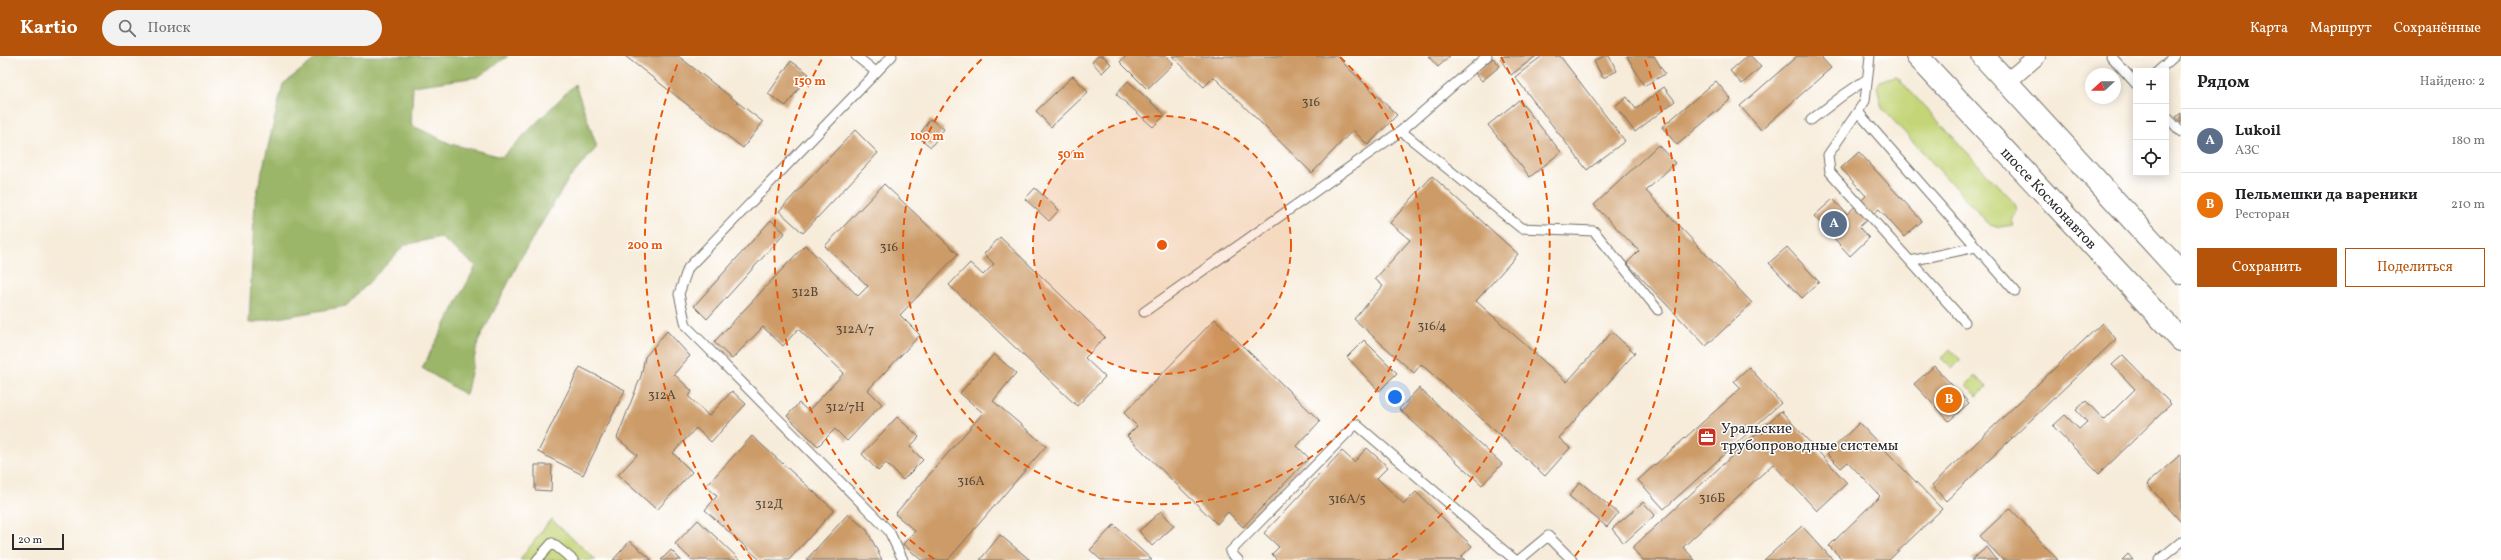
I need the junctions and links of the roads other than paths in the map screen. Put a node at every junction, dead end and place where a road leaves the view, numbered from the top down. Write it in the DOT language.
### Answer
graph roads {
  1 [pos="856,56"];
  2 [pos="892,56"];
  3 [pos="1487,56"];
  4 [pos="1870,56"];
  5 [pos="1917,56"];
  6 [pos="1983,56"];
  7 [pos="2037,56"];
  8 [pos="2111,56"];
  9 [pos="2175,56"];
  10 [pos="2161,68"];
  11 [pos="876,72"];
  12 [pos="1868,80"];
  13 [pos="2133,81"];
  14 [pos="2008,82"];
  15 [pos="1858,112"];
  16 [pos="2169,119"];
  17 [pos="1811,120"];
  18 [pos="1401,132"];
  19 [pos="2181,132"];
  20 [pos="1976,247"];
  21 [pos="1910,261"];
  22 [pos="2181,273"];
  23 [pos="2015,291"];
  24 [pos="1658,310"];
  25 [pos="1144,312"];
  26 [pos="1965,322"];
  27 [pos="2181,340"];
  28 [pos="2181,542"];
  29 [pos="537,560"];
  30 [pos="573,560"];
  31 [pos="904,560"];
  32 [pos="1238,560"];
  33 [pos="1515,560"];
  34 [pos="1519,560"];
  35 [pos="1572,560"];
  36 [pos="2159,560"];
  1 -- 11 [label="lane"];
  2 -- 11 [label="lane"];
  3 -- 18 [label="lane"];
  4 -- 12 [label="lane"];
  5 -- 27 [label="main road, шоссе Космонавтов"];
  6 -- 14 [label="main road"];
  7 -- 14 [label="street"];
  8 -- 13 [label="lane"];
  9 -- 10 [label="lane"];
  11 -- 31 [label="lane"];
  12 -- 15 [label="lane"];
  12 -- 17 [label="lane"];
  14 -- 22 [label="main road"];
  15 -- 20 [label="lane"];
  15 -- 21 [label="lane"];
  16 -- 19 [label="lane"];
  18 -- 24 [label="lane"];
  18 -- 25 [label="lane"];
  20 -- 21 [label="lane"];
  20 -- 23 [label="lane"];
  21 -- 26 [label="lane"];
  28 -- 36 [label="lane"];
  29 -- 30 [label="lane"];
  32 -- 33 [label="lane"];
  34 -- 35 [label="lane"];
}
